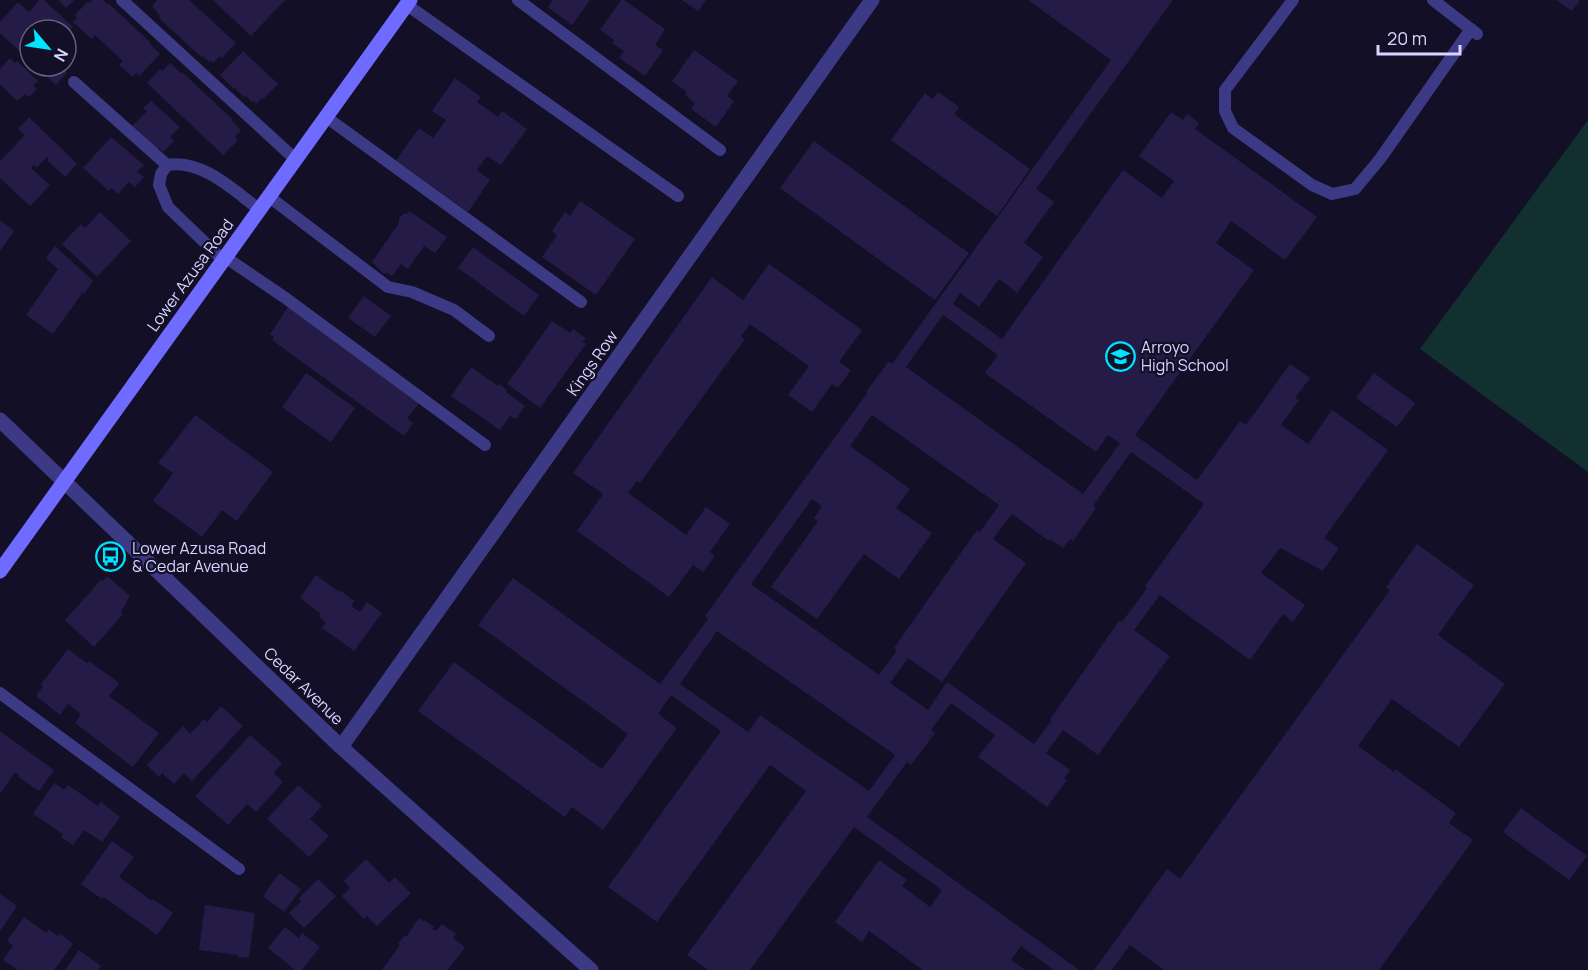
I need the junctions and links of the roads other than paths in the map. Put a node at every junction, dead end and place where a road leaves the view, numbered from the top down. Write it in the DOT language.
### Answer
graph roads {
  1 [pos="122,0"];
  2 [pos="518,0"];
  3 [pos="872,0"];
  4 [pos="1293,0"];
  5 [pos="1433,0"];
  6 [pos="409,2"];
  7 [pos="74,82"];
  8 [pos="326,117"];
  9 [pos="720,150"];
  10 [pos="295,159"];
  11 [pos="167,165"];
  12 [pos="678,196"];
  13 [pos="264,203"];
  14 [pos="224,258"];
  15 [pos="582,302"];
  16 [pos="489,336"];
  17 [pos="1,423"];
  18 [pos="485,445"];
  19 [pos="64,482"];
  20 [pos="0,571"];
  21 [pos="0,693"];
  22 [pos="341,747"];
  23 [pos="239,869"];
  24 [pos="591,970"];
  1 -- 10 [label="lane"];
  2 -- 9 [label="lane"];
  3 -- 22 [label="street, Kings Row"];
  4 -- 5 [label="lane"];
  6 -- 8 [label="main road, Lower Azusa Road"];
  6 -- 12 [label="lane"];
  7 -- 11 [label="lane"];
  8 -- 10 [label="main road, Lower Azusa Road"];
  8 -- 15 [label="lane"];
  10 -- 13 [label="main road, Lower Azusa Road"];
  11 -- 13 [label="lane"];
  11 -- 14 [label="lane"];
  13 -- 14 [label="main road, Lower Azusa Road"];
  13 -- 16 [label="lane"];
  14 -- 18 [label="lane"];
  14 -- 19 [label="main road, Lower Azusa Road"];
  17 -- 19 [label="street, Cedar Avenue"];
  19 -- 20 [label="main road, Lower Azusa Road"];
  19 -- 22 [label="street, Cedar Avenue"];
  21 -- 23 [label="lane"];
  22 -- 24 [label="street, Cedar Avenue"];
}
